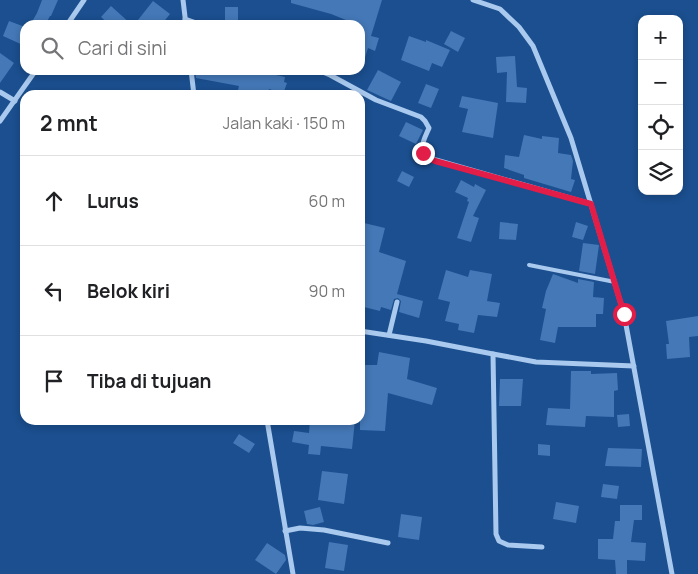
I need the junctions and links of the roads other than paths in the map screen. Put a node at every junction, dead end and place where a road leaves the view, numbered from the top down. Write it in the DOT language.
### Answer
graph roads {
  1 [pos="84,0"];
  2 [pos="183,0"];
  3 [pos="473,0"];
  4 [pos="70,20"];
  5 [pos="186,20"];
  6 [pos="33,75"];
  7 [pos="192,75"];
  8 [pos="330,75"];
  9 [pos="22,90"];
  10 [pos="193,90"];
  11 [pos="358,90"];
  12 [pos="0,92"];
  13 [pos="20,94"];
  14 [pos="365,94"];
  15 [pos="15,101"];
  16 [pos="0,120"];
  17 [pos="591,204"];
  18 [pos="530,266"];
  19 [pos="615,282"];
  20 [pos="397,302"];
  21 [pos="365,332"];
  22 [pos="389,335"];
  23 [pos="493,354"];
  24 [pos="634,366"];
  25 [pos="268,425"];
  26 [pos="285,531"];
  27 [pos="388,542"];
  28 [pos="542,546"];
  29 [pos="292,574"];
  30 [pos="672,574"];
  1 -- 4 [label="street"];
  2 -- 5 [label="street"];
  3 -- 17 [label="street"];
  6 -- 9 [label="street"];
  7 -- 10 [label="street"];
  8 -- 11 [label="street"];
  12 -- 15 [label="street"];
  13 -- 15 [label="street"];
  14 -- 17 [label="street"];
  15 -- 16 [label="street"];
  17 -- 19 [label="street"];
  18 -- 19 [label="lane"];
  19 -- 24 [label="street"];
  20 -- 22 [label="street"];
  21 -- 22 [label="street"];
  22 -- 23 [label="street"];
  23 -- 24 [label="street"];
  23 -- 28 [label="street"];
  24 -- 30 [label="street"];
  25 -- 26 [label="street"];
  26 -- 27 [label="street"];
  26 -- 29 [label="street"];
}
